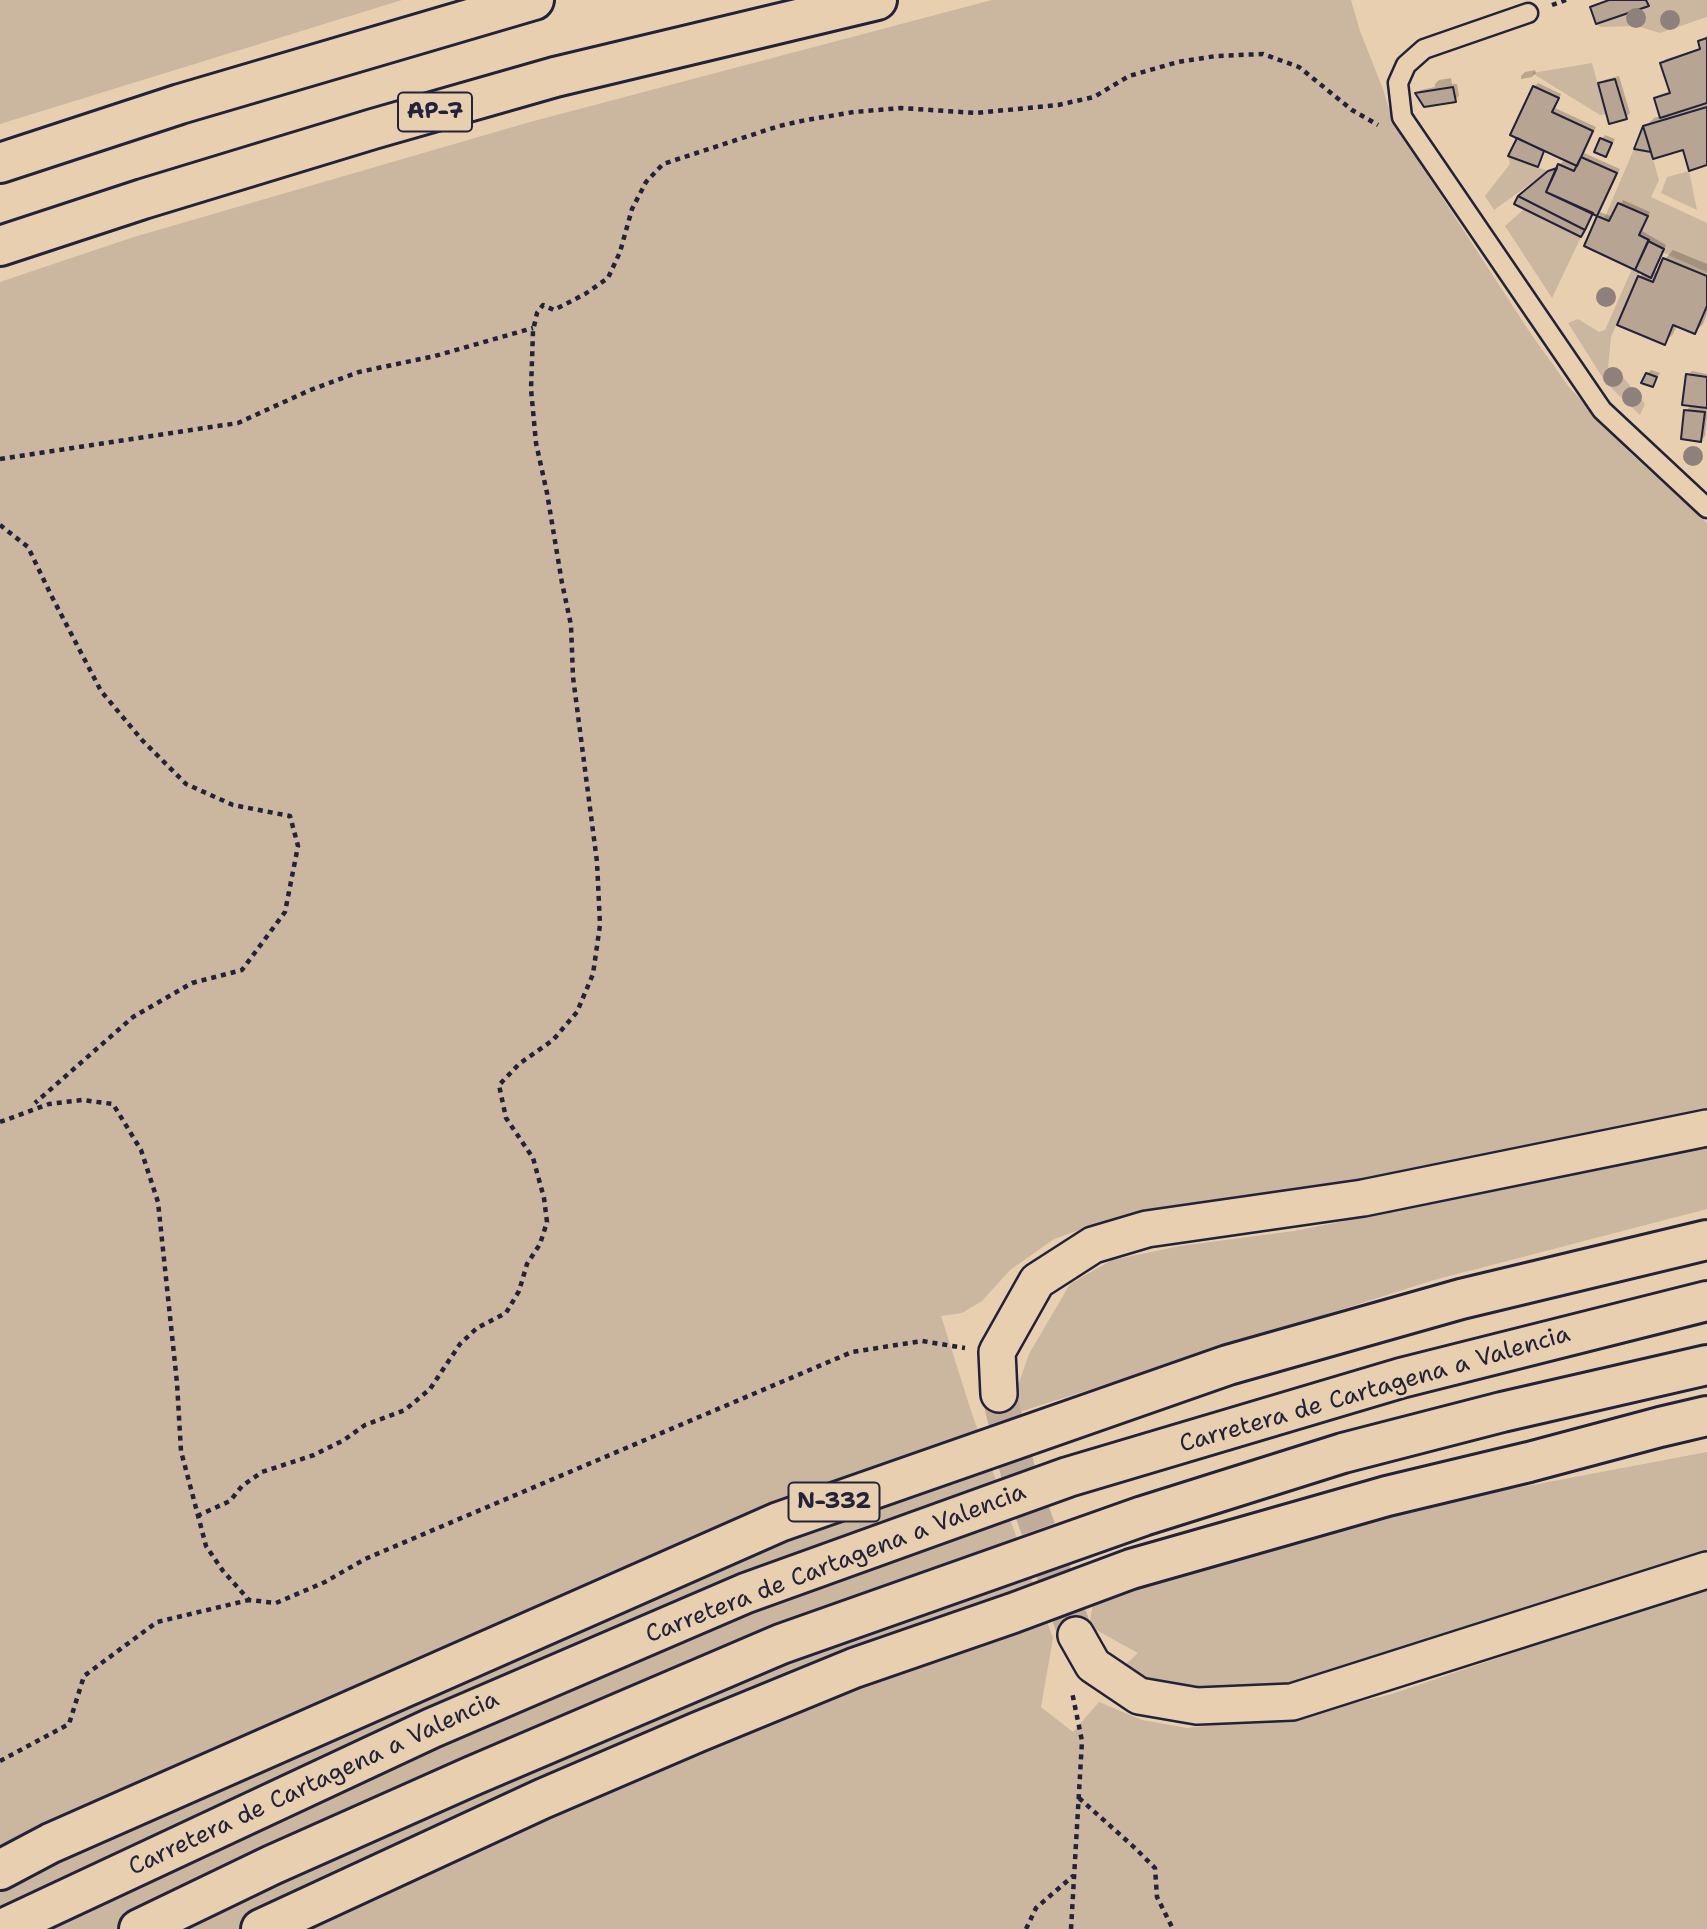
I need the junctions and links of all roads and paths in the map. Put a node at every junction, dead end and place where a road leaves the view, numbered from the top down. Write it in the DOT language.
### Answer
graph roads {
  1 [pos="534,0"];
  2 [pos="877,0"];
  3 [pos="1528,13"];
  4 [pos="1418,139"];
  5 [pos="0,163"];
  6 [pos="0,246"];
  7 [pos="533,328"];
  8 [pos="0,459"];
  9 [pos="1707,508"];
  10 [pos="0,525"];
  11 [pos="35,1103"];
  12 [pos="0,1122"];
  13 [pos="1707,1128"];
  14 [pos="1707,1240"];
  15 [pos="1707,1301"];
  16 [pos="997,1352"];
  17 [pos="1707,1364"];
  18 [pos="999,1394"];
  19 [pos="1707,1416"];
  20 [pos="197,1516"];
  21 [pos="1707,1570"];
  22 [pos="249,1601"];
  23 [pos="1085,1650"];
  24 [pos="0,1761"];
  25 [pos="1079,1798"];
  26 [pos="0,1870"];
  27 [pos="1074,1875"];
  28 [pos="2,1929"];
  29 [pos="139,1929"];
  30 [pos="261,1929"];
  31 [pos="1026,1929"];
  32 [pos="1071,1929"];
  33 [pos="1172,1929"];
  1 -- 5 [label="highway"];
  2 -- 6 [label="highway, AP-7"];
  3 -- 4 [label="lane"];
  4 -- 9 [label="lane"];
  4 -- 20 [label="path"];
  7 -- 8 [label="path"];
  10 -- 11 [label="path"];
  12 -- 20 [label="path"];
  13 -- 16 [label="street"];
  14 -- 26 [label="highway, N-332"];
  15 -- 28 [label="highway, Carretera de Cartagena a Valencia / N-332"];
  16 -- 18 [label="street"];
  16 -- 22 [label="path"];
  17 -- 29 [label="highway"];
  19 -- 30 [label="highway"];
  20 -- 22 [label="path"];
  21 -- 23 [label="street"];
  22 -- 24 [label="path"];
  23 -- 25 [label="path"];
  25 -- 27 [label="path"];
  25 -- 33 [label="path"];
  27 -- 31 [label="path"];
  27 -- 32 [label="path"];
}
